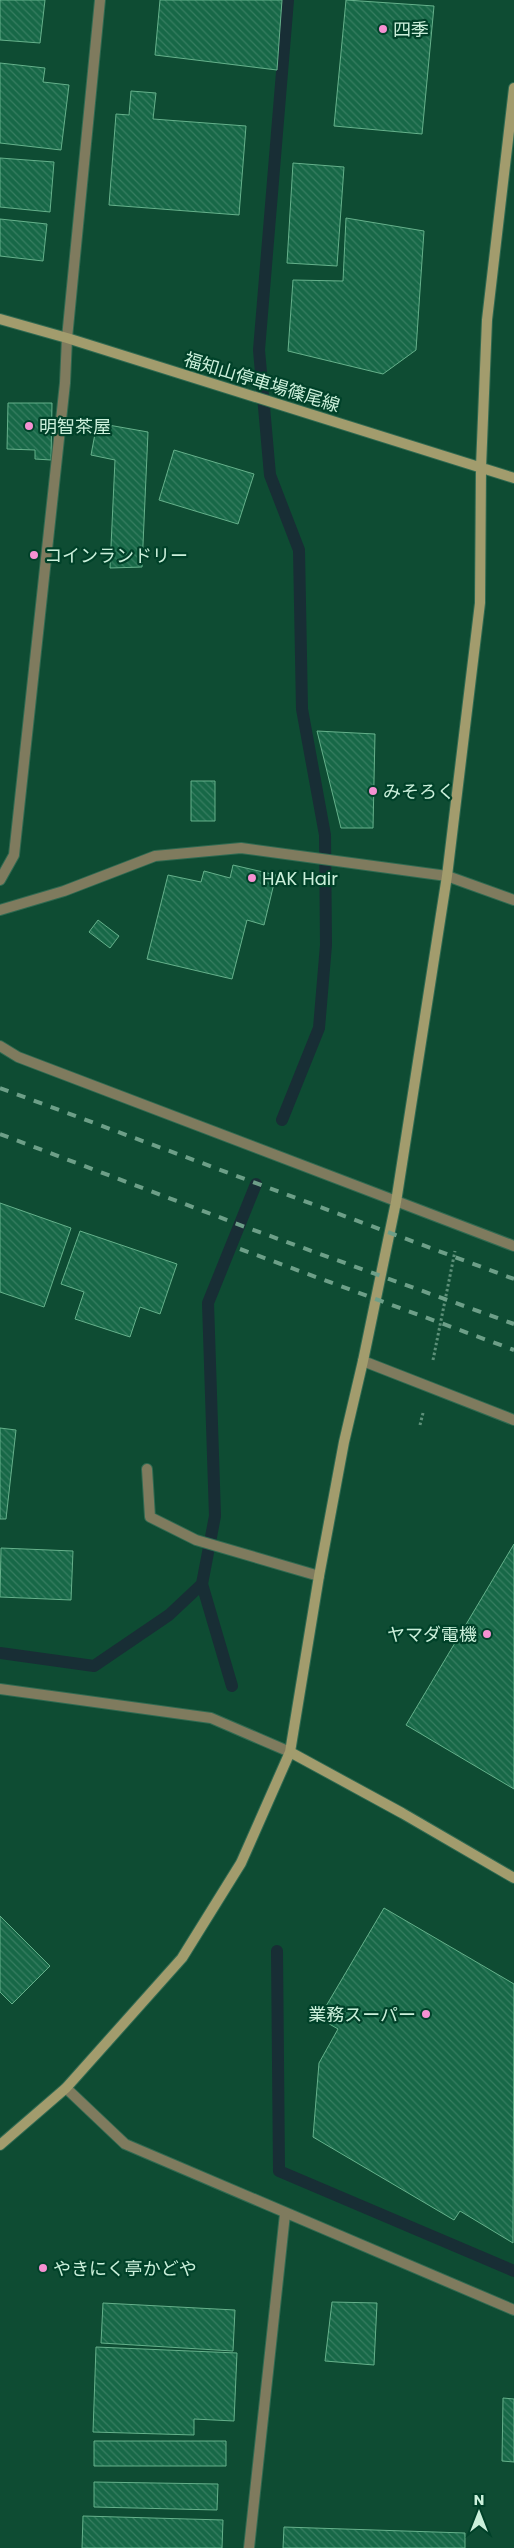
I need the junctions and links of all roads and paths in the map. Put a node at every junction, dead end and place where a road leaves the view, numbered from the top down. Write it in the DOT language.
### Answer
graph roads {
  1 [pos="100,0"];
  2 [pos="514,88"];
  3 [pos="0,319"];
  4 [pos="67,338"];
  5 [pos="481,467"];
  6 [pos="514,478"];
  7 [pos="447,876"];
  8 [pos="0,880"];
  9 [pos="514,900"];
  10 [pos="0,910"];
  11 [pos="0,1046"];
  12 [pos="396,1202"];
  13 [pos="460,1226"];
  14 [pos="514,1246"];
  15 [pos="363,1361"];
  16 [pos="428,1386"];
  17 [pos="514,1420"];
  18 [pos="420,1425"];
  19 [pos="147,1469"];
  20 [pos="319,1576"];
  21 [pos="0,1689"];
  22 [pos="290,1752"];
  23 [pos="514,1878"];
  24 [pos="66,2088"];
  25 [pos="0,2145"];
  26 [pos="285,2214"];
  27 [pos="514,2310"];
  28 [pos="249,2548"];
  1 -- 4 [label="street"];
  2 -- 5 [label="street"];
  3 -- 4 [label="street, 福知山停車場篠尾線"];
  4 -- 5 [label="street, 福知山停車場篠尾線"];
  4 -- 8 [label="street"];
  5 -- 6 [label="street, 福知山停車場篠尾線"];
  5 -- 7 [label="street"];
  7 -- 9 [label="street"];
  7 -- 10 [label="street"];
  7 -- 12 [label="street"];
  11 -- 12 [label="street"];
  12 -- 13 [label="street"];
  12 -- 15 [label="street"];
  13 -- 14 [label="street"];
  13 -- 16 [label="path"];
  15 -- 16 [label="street"];
  15 -- 20 [label="street"];
  16 -- 17 [label="street"];
  16 -- 18 [label="path"];
  19 -- 20 [label="street"];
  20 -- 22 [label="street"];
  21 -- 22 [label="street"];
  22 -- 23 [label="street"];
  22 -- 24 [label="street"];
  24 -- 25 [label="street"];
  24 -- 26 [label="street"];
  26 -- 27 [label="street"];
  26 -- 28 [label="street"];
}
